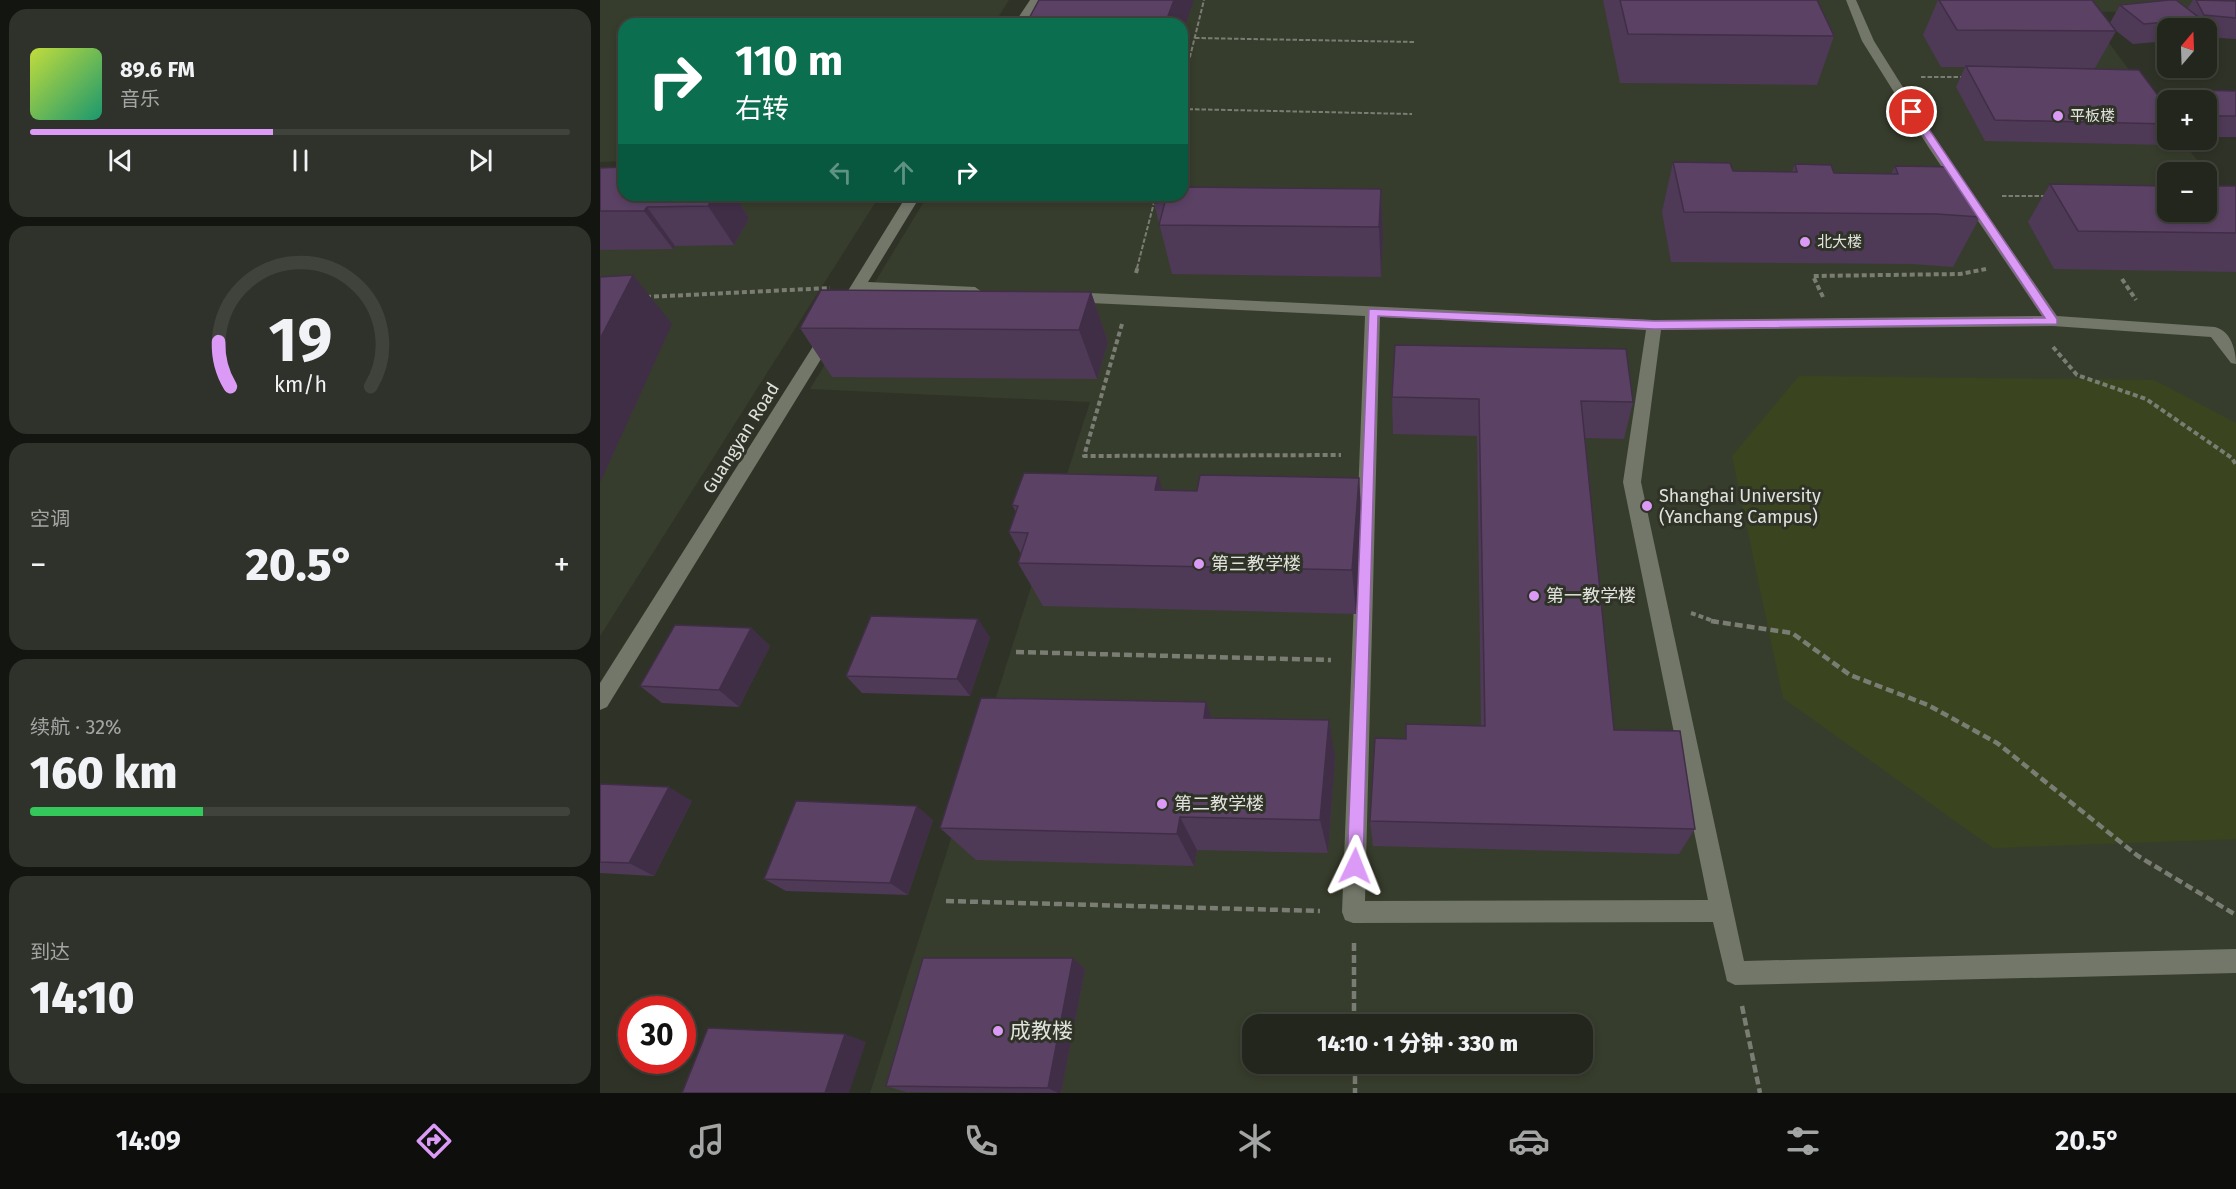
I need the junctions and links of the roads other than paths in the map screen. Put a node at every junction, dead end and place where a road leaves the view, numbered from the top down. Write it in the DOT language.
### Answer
graph roads {
  1 [pos="1035,0"];
  2 [pos="1851,0"];
  3 [pos="1024,18"];
  4 [pos="910,201"];
  5 [pos="858,286"];
  6 [pos="988,293"];
  7 [pos="1059,296"];
  8 [pos="1373,312"];
  9 [pos="2053,321"];
  10 [pos="1654,325"];
  11 [pos="2236,359"];
  12 [pos="600,701"];
  13 [pos="1722,911"];
  14 [pos="2236,961"];
  1 -- 3 [label="street"];
  2 -- 9 [label="street"];
  4 -- 5 [label="street, Guangyan Road"];
  5 -- 6 [label="street"];
  5 -- 12 [label="street, Guangyan Road"];
  7 -- 8 [label="street"];
  8 -- 10 [label="street"];
  8 -- 13 [label="street"];
  9 -- 10 [label="street"];
  9 -- 11 [label="street"];
  10 -- 13 [label="street"];
  13 -- 14 [label="street"];
}
